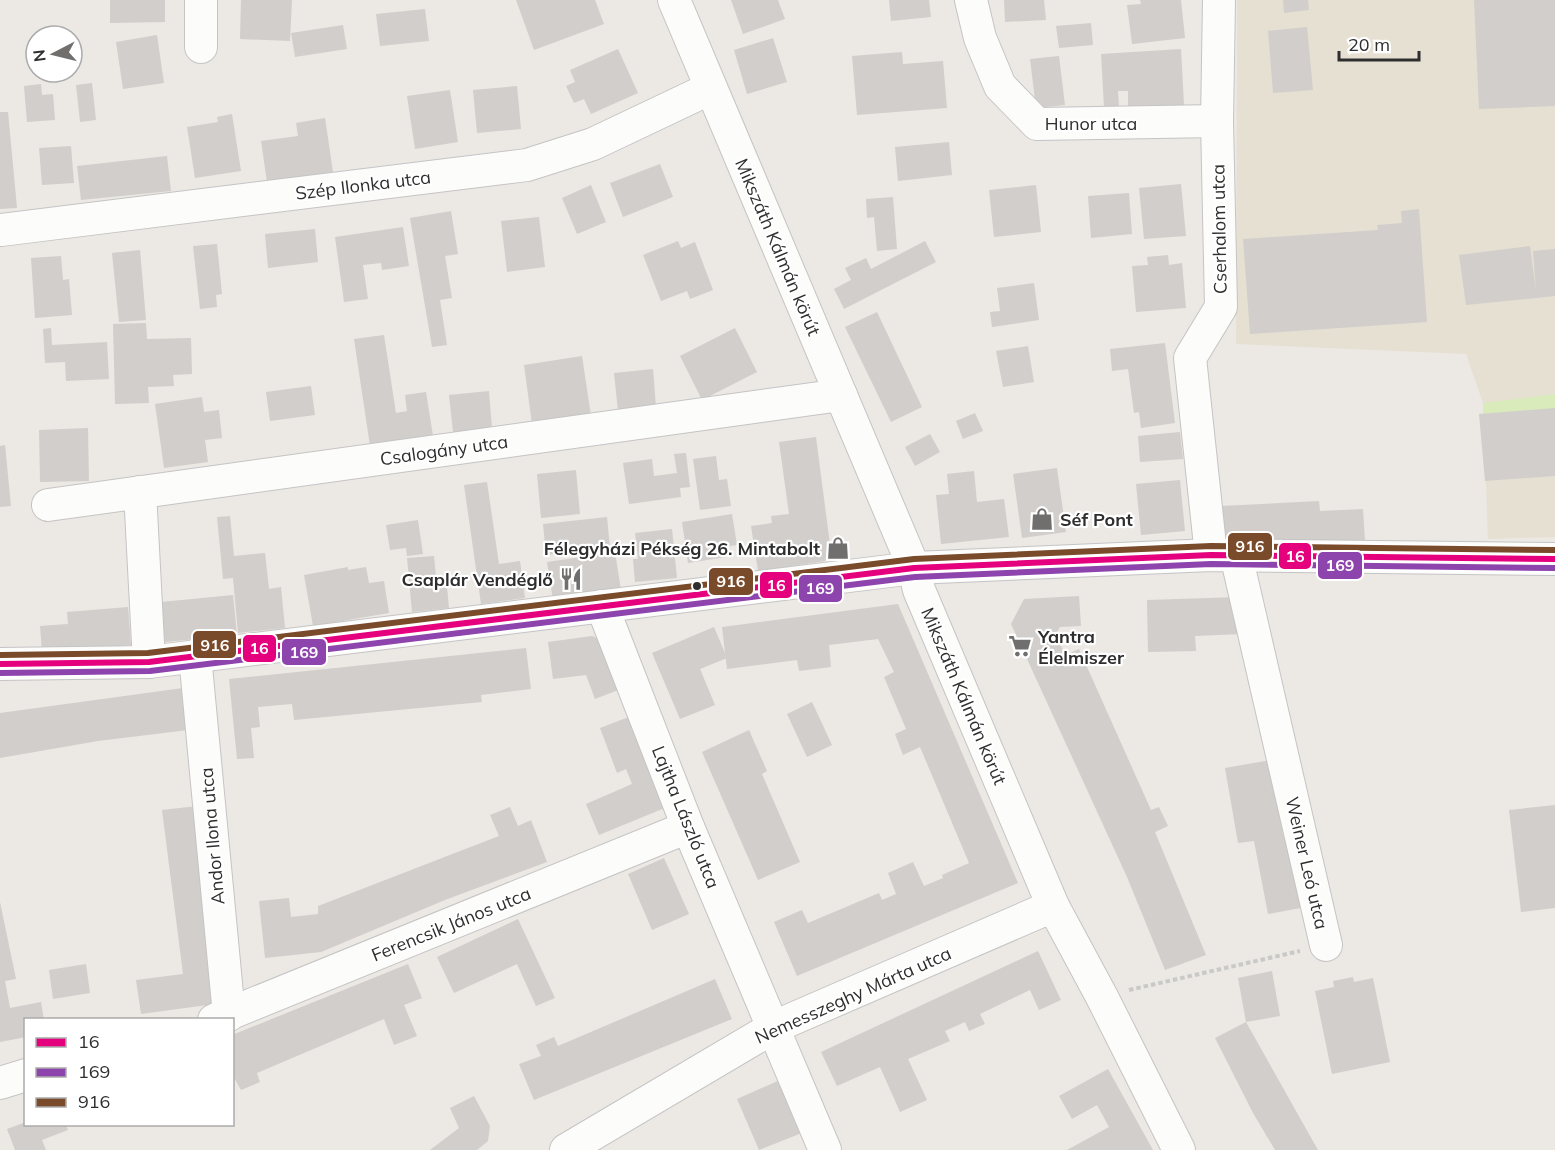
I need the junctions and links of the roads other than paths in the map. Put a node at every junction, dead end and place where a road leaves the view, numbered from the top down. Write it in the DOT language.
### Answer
graph roads {
  1 [pos="201,0"];
  2 [pos="674,0"];
  3 [pos="971,0"];
  4 [pos="1219,0"];
  5 [pos="201,46"];
  6 [pos="711,88"];
  7 [pos="1217,121"];
  8 [pos="1,230"];
  9 [pos="841,395"];
  10 [pos="140,492"];
  11 [pos="48,505"];
  12 [pos="1224,555"];
  13 [pos="1555,559"];
  14 [pos="914,568"];
  15 [pos="602,606"];
  16 [pos="195,656"];
  17 [pos="149,662"];
  18 [pos="0,664"];
  19 [pos="688,827"];
  20 [pos="1053,906"];
  21 [pos="1326,945"];
  22 [pos="221,1017"];
  23 [pos="774,1027"];
  24 [pos="24,1077"];
  25 [pos="0,1083"];
  26 [pos="566,1150"];
  27 [pos="825,1150"];
  28 [pos="1179,1150"];
  1 -- 5 [label="street"];
  2 -- 6 [label="street, Mikszáth Kálmán körút"];
  3 -- 7 [label="street, Hunor utca"];
  4 -- 7 [label="street, Cserhalom utca"];
  6 -- 8 [label="street, Szép Ilonka utca"];
  6 -- 9 [label="street, Mikszáth Kálmán körút"];
  7 -- 12 [label="street, Cserhalom utca"];
  9 -- 10 [label="street, Csalogány utca"];
  9 -- 14 [label="street, Mikszáth Kálmán körút"];
  10 -- 11 [label="street, Csalogány utca"];
  10 -- 17 [label="street"];
  12 -- 13 [label="street"];
  12 -- 14 [label="street"];
  12 -- 21 [label="street, Weiner Leó utca"];
  14 -- 15 [label="street"];
  14 -- 20 [label="street, Mikszáth Kálmán körút"];
  15 -- 16 [label="street"];
  15 -- 19 [label="street, Lajtha László utca"];
  16 -- 17 [label="street"];
  16 -- 22 [label="street, Andor Ilona utca"];
  17 -- 18 [label="street"];
  19 -- 22 [label="street, Ferencsik János utca"];
  19 -- 23 [label="street, Lajtha László utca"];
  20 -- 23 [label="street, Nemesszeghy Márta utca"];
  20 -- 28 [label="street, Mikszáth Kálmán körút"];
  23 -- 26 [label="street, Nemesszeghy Márta utca"];
  23 -- 27 [label="street, Lajtha László utca"];
  24 -- 25 [label="street"];
}
